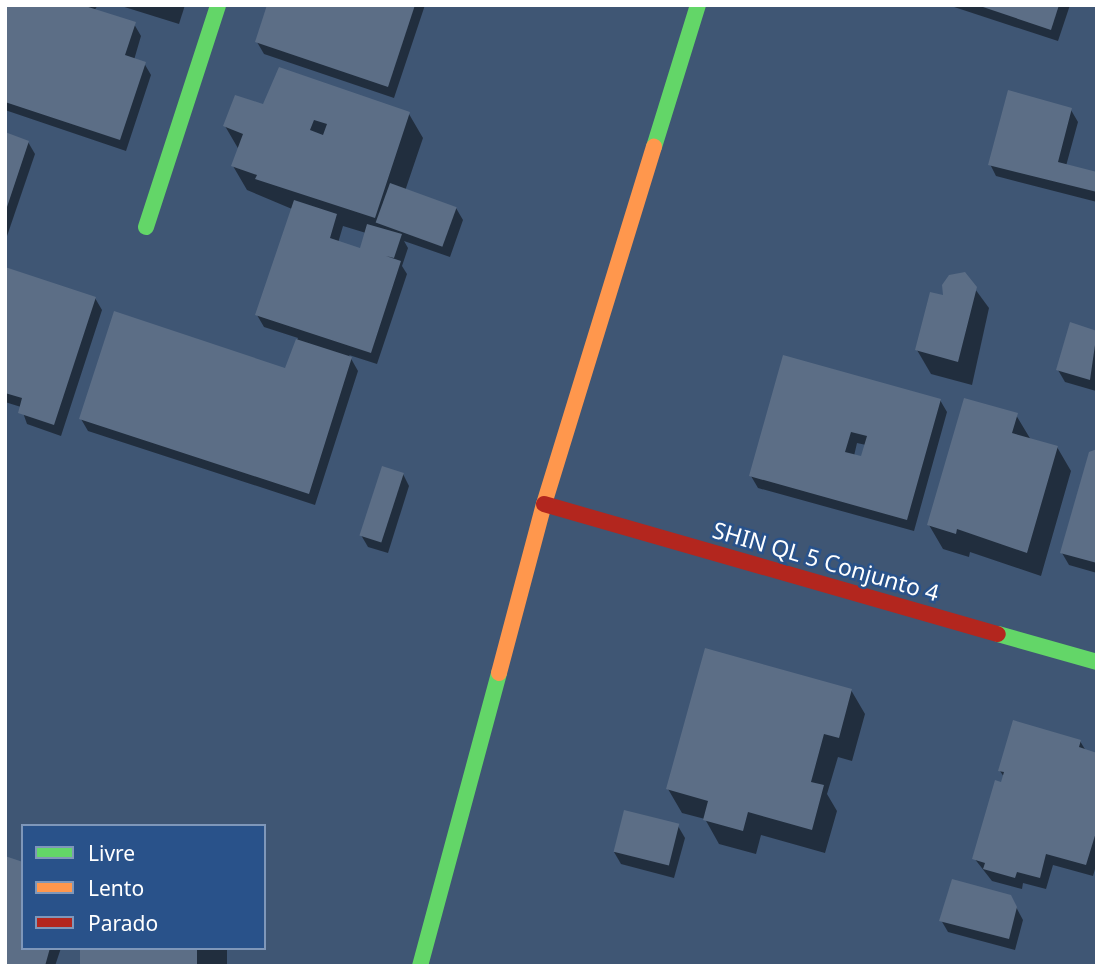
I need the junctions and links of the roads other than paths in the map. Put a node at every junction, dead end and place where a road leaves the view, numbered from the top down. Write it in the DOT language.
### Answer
graph roads {
  1 [pos="218,5"];
  2 [pos="698,5"];
  3 [pos="146,227"];
  4 [pos="544,504"];
  5 [pos="1097,662"];
  6 [pos="420,966"];
  1 -- 3 [label="street"];
  2 -- 4 [label="street"];
  4 -- 5 [label="street, SHIN QL 5 Conjunto 4"];
  4 -- 6 [label="street"];
}
